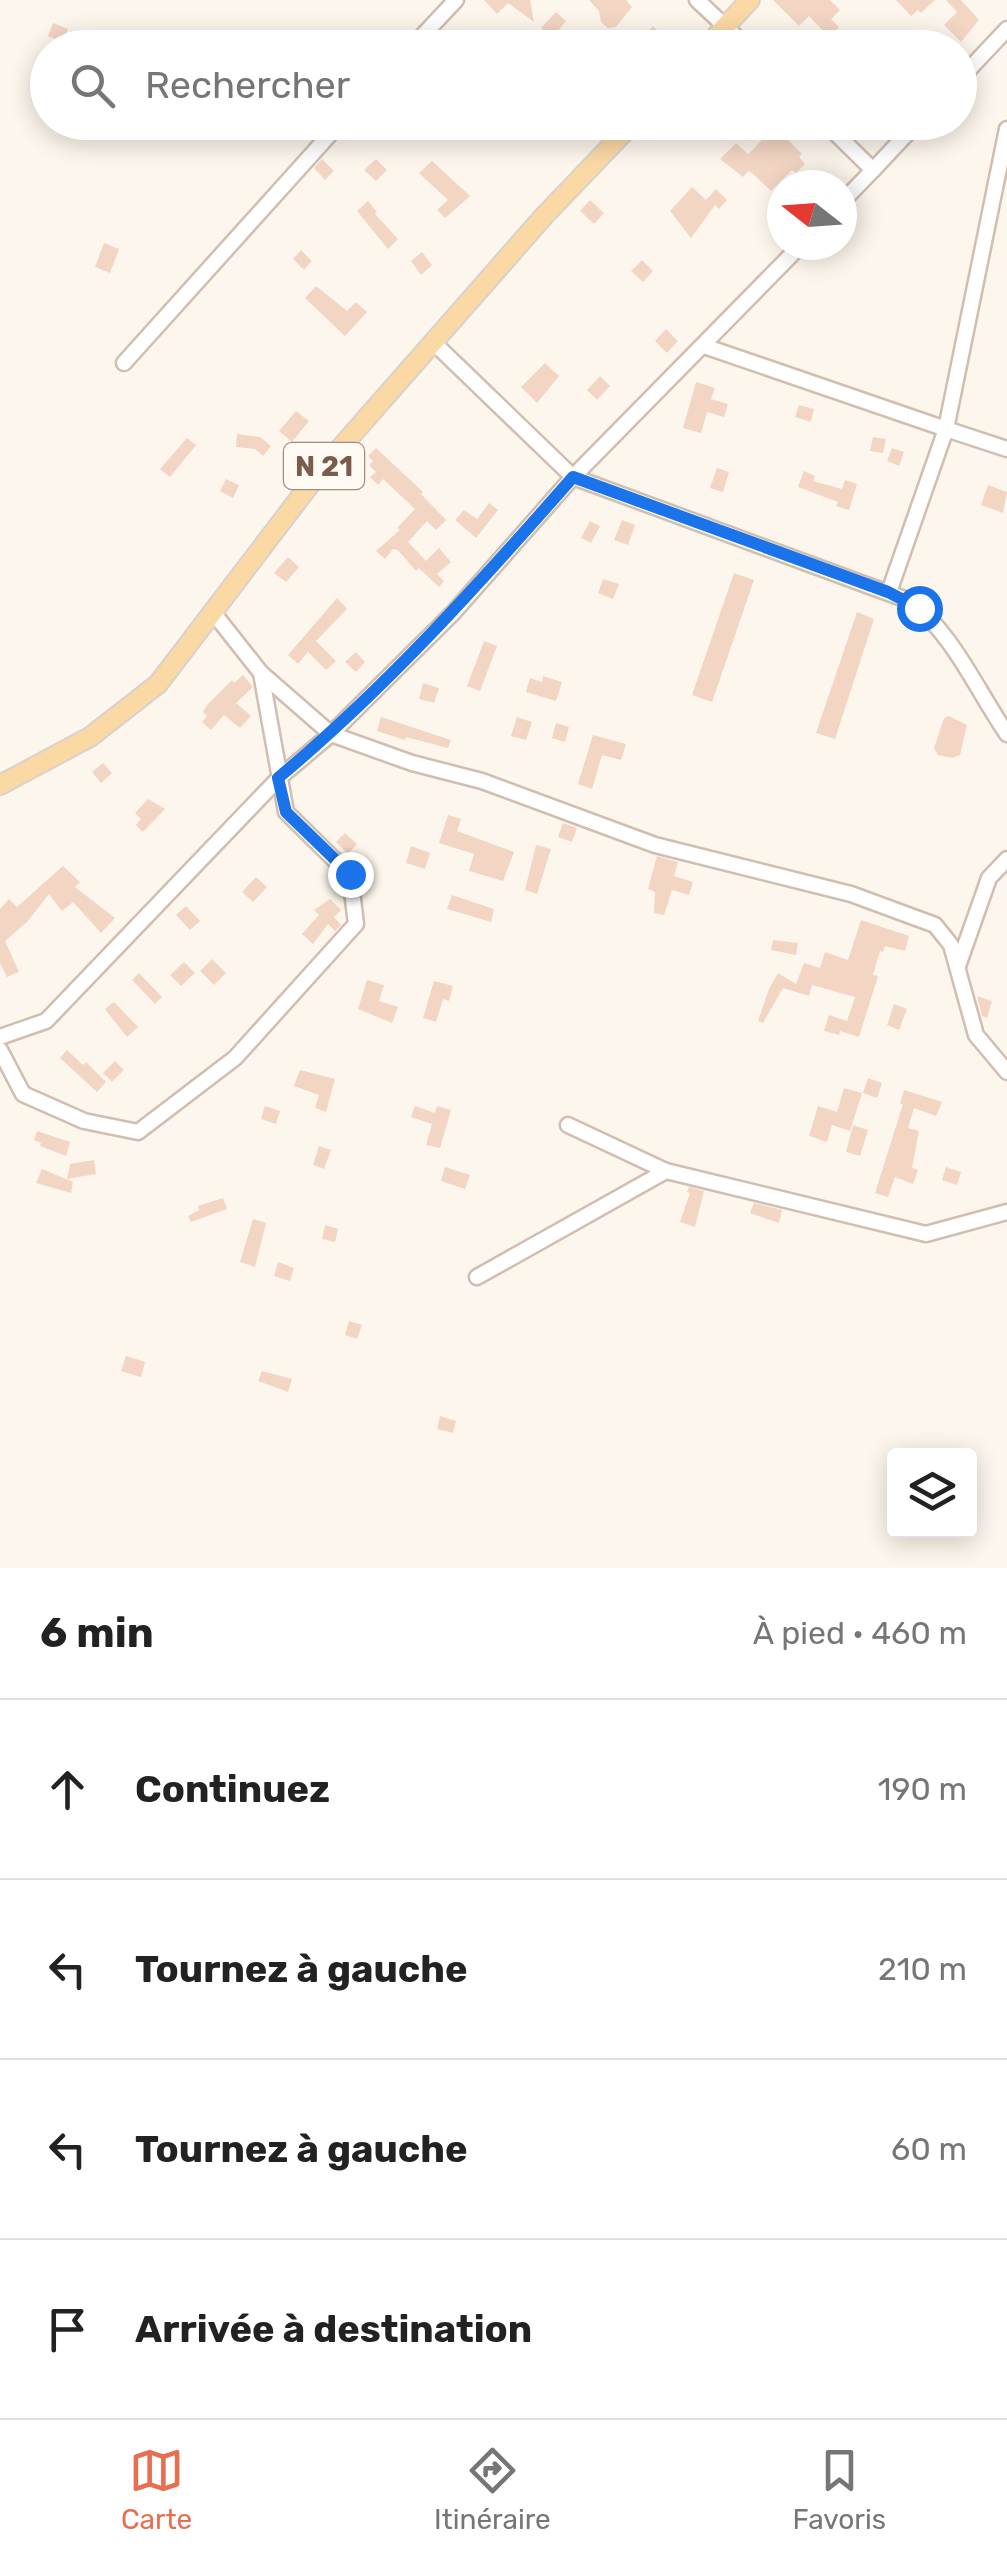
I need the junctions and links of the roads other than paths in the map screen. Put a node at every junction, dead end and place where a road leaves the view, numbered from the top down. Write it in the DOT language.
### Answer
graph roads {
  1 [pos="456,0"];
  2 [pos="697,0"];
  3 [pos="750,0"];
  4 [pos="726,25"];
  5 [pos="1007,29"];
  6 [pos="428,30"];
  7 [pos="721,30"];
  8 [pos="731,30"];
  9 [pos="977,61"];
  10 [pos="1007,130"];
  11 [pos="325,140"];
  12 [pos="617,140"];
  13 [pos="842,140"];
  14 [pos="901,140"];
  15 [pos="872,170"];
  16 [pos="857,186"];
  17 [pos="786,260"];
  18 [pos="434,343"];
  19 [pos="704,346"];
  20 [pos="124,364"];
  21 [pos="946,429"];
  22 [pos="1007,448"];
  23 [pos="573,477"];
  24 [pos="888,592"];
  25 [pos="212,611"];
  26 [pos="261,673"];
  27 [pos="331,734"];
  28 [pos="1007,734"];
  29 [pos="278,778"];
  30 [pos="0,785"];
  31 [pos="1007,859"];
  32 [pos="958,967"];
  33 [pos="0,1037"];
  34 [pos="0,1050"];
  35 [pos="1007,1072"];
  36 [pos="568,1125"];
  37 [pos="666,1171"];
  38 [pos="1007,1212"];
  39 [pos="477,1277"];
  1 -- 6 [label="street"];
  2 -- 4 [label="street"];
  3 -- 4 [label="main road"];
  4 -- 7 [label="main road"];
  4 -- 8 [label="street"];
  5 -- 9 [label="street"];
  10 -- 21 [label="street"];
  11 -- 20 [label="street"];
  12 -- 18 [label="main road, N 21"];
  13 -- 15 [label="street"];
  14 -- 15 [label="street"];
  15 -- 16 [label="street"];
  17 -- 19 [label="street"];
  18 -- 23 [label="street"];
  18 -- 25 [label="main road, N 21"];
  19 -- 21 [label="street"];
  19 -- 23 [label="street"];
  21 -- 22 [label="street"];
  21 -- 24 [label="street"];
  23 -- 24 [label="street"];
  23 -- 27 [label="street"];
  24 -- 28 [label="street"];
  25 -- 26 [label="street"];
  25 -- 30 [label="main road, N 21"];
  26 -- 27 [label="street"];
  26 -- 29 [label="street"];
  27 -- 29 [label="street"];
  27 -- 32 [label="street"];
  29 -- 33 [label="street"];
  29 -- 34 [label="street"];
  31 -- 32 [label="street"];
  32 -- 35 [label="street"];
  36 -- 37 [label="street"];
  37 -- 38 [label="street"];
  37 -- 39 [label="street"];
}
